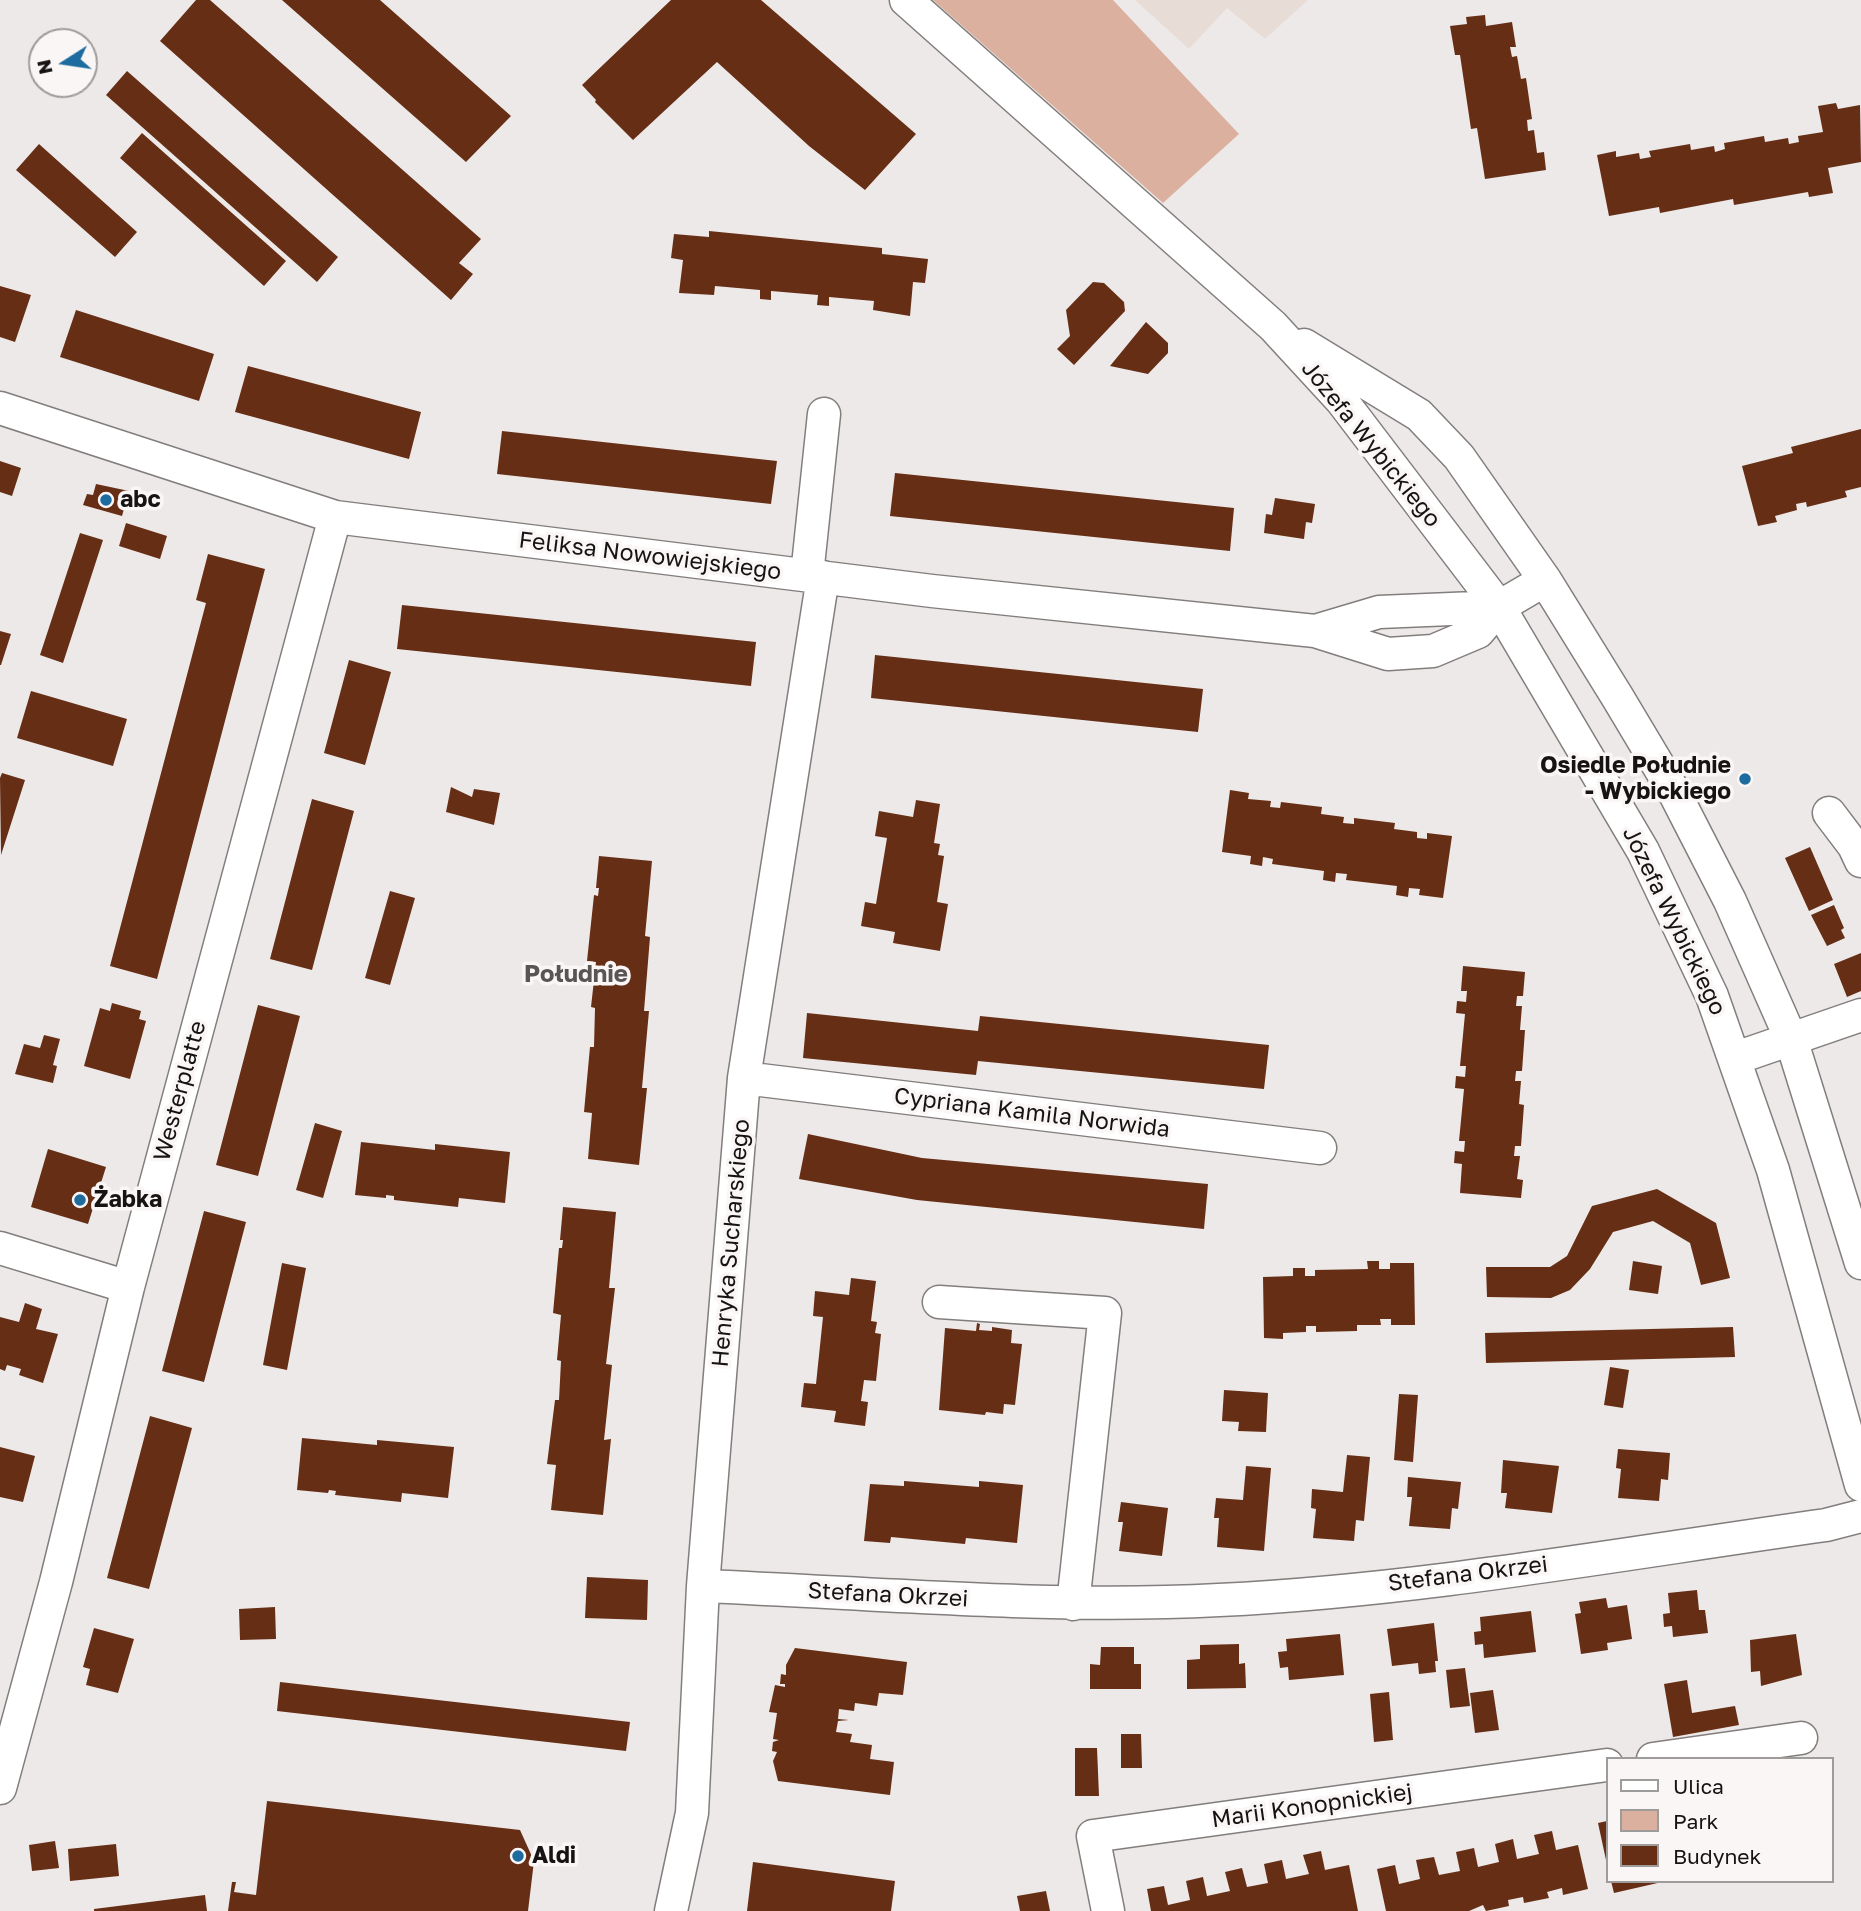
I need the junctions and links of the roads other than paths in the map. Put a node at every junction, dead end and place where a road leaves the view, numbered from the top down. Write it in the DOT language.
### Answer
graph roads {
  1 [pos="906,0"];
  2 [pos="1273,326"];
  3 [pos="0,408"];
  4 [pos="824,414"];
  5 [pos="335,517"];
  6 [pos="815,576"];
  7 [pos="1545,580"];
  8 [pos="1499,607"];
  9 [pos="1315,631"];
  10 [pos="1829,813"];
  11 [pos="1861,861"];
  12 [pos="1861,1015"];
  13 [pos="1791,1039"];
  14 [pos="1736,1058"];
  15 [pos="744,1078"];
  16 [pos="1320,1148"];
  17 [pos="0,1248"];
  18 [pos="1860,1259"];
  19 [pos="128,1287"];
  20 [pos="939,1302"];
  21 [pos="1861,1485"];
  22 [pos="1861,1516"];
  23 [pos="703,1586"];
  24 [pos="1073,1604"];
  25 [pos="1801,1738"];
  26 [pos="1667,1757"];
  27 [pos="1605,1765"];
  28 [pos="0,1788"];
  29 [pos="671,1911"];
  30 [pos="1108,1911"];
  1 -- 2 [label="street, Józefa Wybickiego"];
  2 -- 7 [label="street, Józefa Wybickiego"];
  2 -- 8 [label="street, Józefa Wybickiego"];
  3 -- 5 [label="street, Feliksa Nowowiejskiego"];
  4 -- 6 [label="street, Henryka Sucharskiego"];
  5 -- 6 [label="street, Feliksa Nowowiejskiego"];
  5 -- 19 [label="street, Westerplatte"];
  6 -- 9 [label="street, Feliksa Nowowiejskiego"];
  6 -- 15 [label="street, Henryka Sucharskiego"];
  7 -- 8 [label="street, Feliksa Nowowiejskiego"];
  7 -- 13 [label="street, Józefa Wybickiego"];
  8 -- 9 [label="street, Feliksa Nowowiejskiego"];
  8 -- 9 [label="street, Feliksa Nowowiejskiego"];
  8 -- 14 [label="street, Józefa Wybickiego"];
  10 -- 11 [label="street"];
  12 -- 13 [label="street"];
  13 -- 14 [label="street"];
  13 -- 18 [label="street, Józefa Wybickiego"];
  14 -- 21 [label="street, Józefa Wybickiego"];
  15 -- 16 [label="street, Cypriana Kamila Norwida"];
  15 -- 23 [label="street, Henryka Sucharskiego"];
  17 -- 19 [label="street"];
  19 -- 28 [label="street, Westerplatte"];
  20 -- 24 [label="street"];
  22 -- 24 [label="street, Stefana Okrzei"];
  23 -- 24 [label="street, Stefana Okrzei"];
  23 -- 29 [label="street, Henryka Sucharskiego"];
  25 -- 26 [label="street"];
  27 -- 30 [label="street, Marii Konopnickiej"];
}
